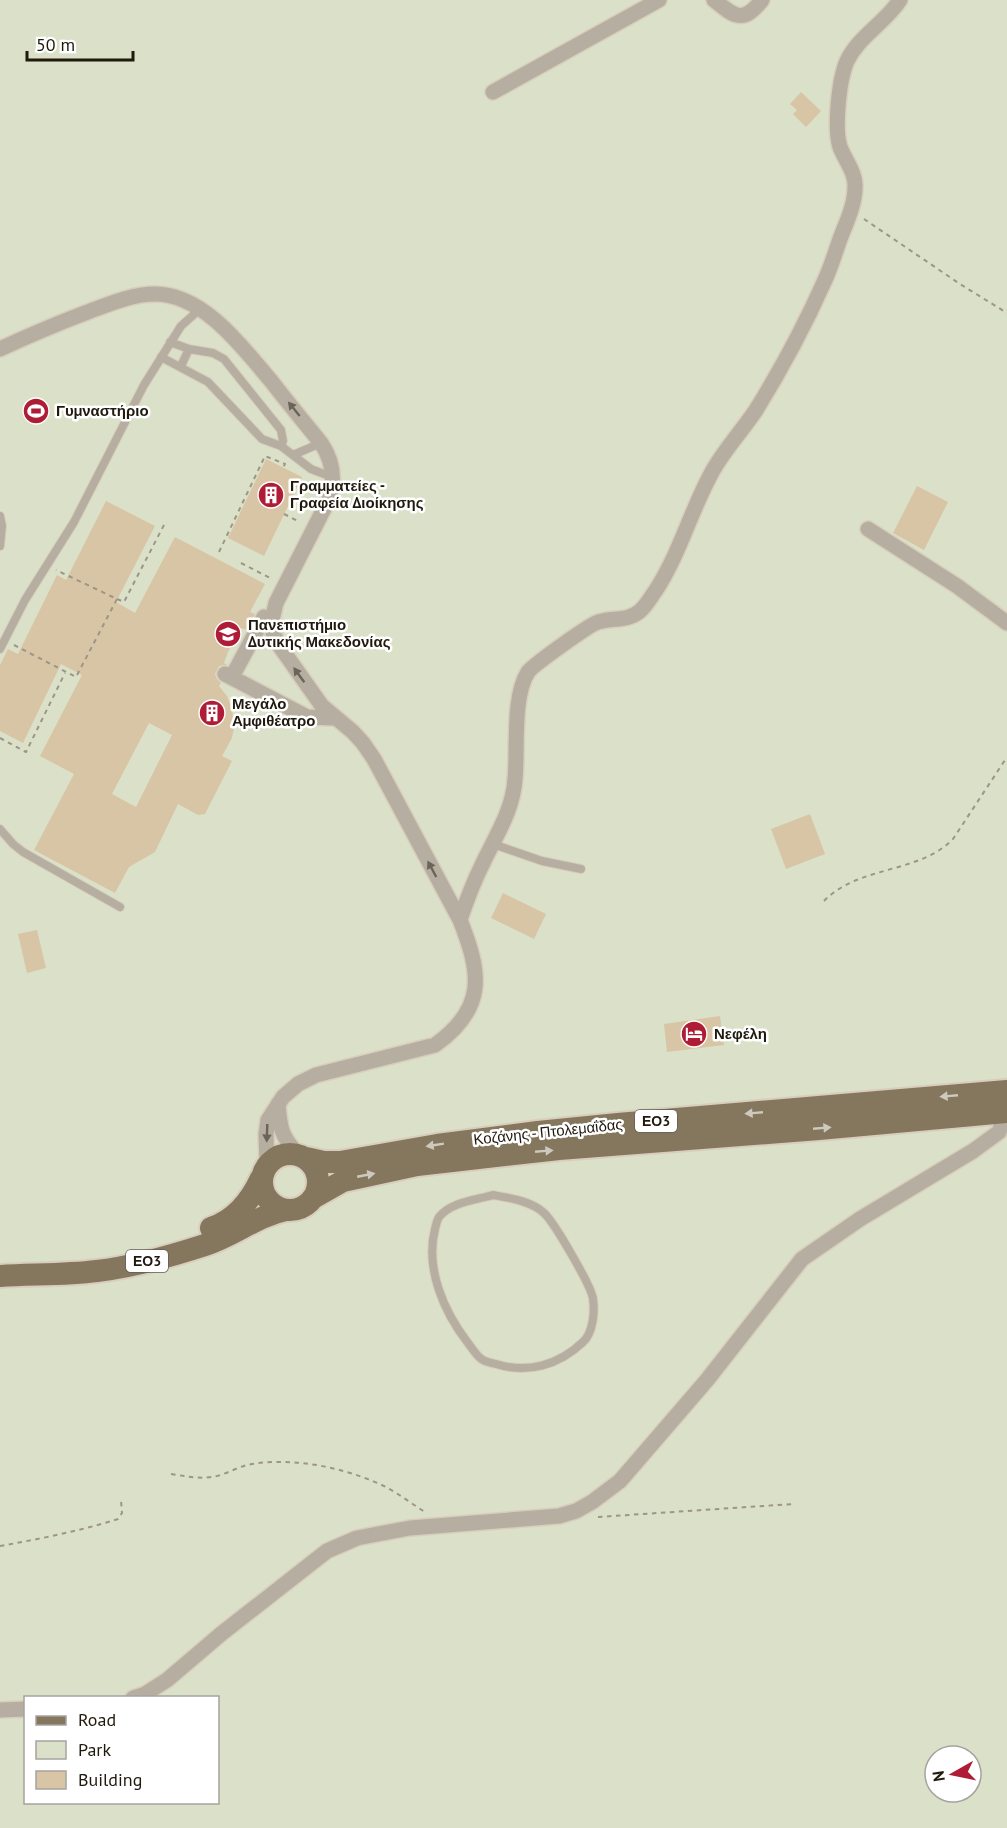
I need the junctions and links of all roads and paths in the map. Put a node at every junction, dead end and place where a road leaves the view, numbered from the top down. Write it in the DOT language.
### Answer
graph roads {
  1 [pos="659,0"];
  2 [pos="714,0"];
  3 [pos="762,0"];
  4 [pos="900,0"];
  5 [pos="493,92"];
  6 [pos="850,211"];
  7 [pos="200,309"];
  8 [pos="1007,313"];
  9 [pos="170,342"];
  10 [pos="0,349"];
  11 [pos="189,349"];
  12 [pos="161,357"];
  13 [pos="181,366"];
  14 [pos="321,443"];
  15 [pos="281,446"];
  16 [pos="293,455"];
  17 [pos="283,467"];
  18 [pos="332,477"];
  19 [pos="284,514"];
  20 [pos="0,516"];
  21 [pos="165,523"];
  22 [pos="314,529"];
  23 [pos="868,529"];
  24 [pos="0,546"];
  25 [pos="219,552"];
  26 [pos="241,563"];
  27 [pos="48,566"];
  28 [pos="285,586"];
  29 [pos="117,599"];
  30 [pos="272,620"];
  31 [pos="1007,623"];
  32 [pos="4,640"];
  33 [pos="0,649"];
  34 [pos="65,672"];
  35 [pos="334,718"];
  36 [pos="0,738"];
  37 [pos="1007,757"];
  38 [pos="0,829"];
  39 [pos="493,844"];
  40 [pos="581,869"];
  41 [pos="824,901"];
  42 [pos="120,907"];
  43 [pos="459,920"];
  44 [pos="278,1104"];
  45 [pos="1007,1105"];
  46 [pos="303,1156"];
  47 [pos="264,1171"];
  48 [pos="314,1198"];
  49 [pos="286,1210"];
  50 [pos="438,1218"];
  51 [pos="0,1261"];
  52 [pos="0,1276"];
  53 [pos="171,1474"];
  54 [pos="121,1500"];
  55 [pos="793,1504"];
  56 [pos="576,1511"];
  57 [pos="445,1525"];
  58 [pos="0,1546"];
  59 [pos="139,1696"];
  60 [pos="24,1709"];
  61 [pos="0,1710"];
  1 -- 5 [label="street"];
  2 -- 3 [label="street"];
  4 -- 6 [label="street"];
  6 -- 8 [label="path"];
  6 -- 39 [label="street"];
  7 -- 9 [label="lane"];
  7 -- 10 [label="street"];
  14 -- 7 [label="street, one-way"];
  9 -- 11 [label="lane"];
  9 -- 12 [label="lane"];
  11 -- 13 [label="lane"];
  11 -- 15 [label="lane"];
  12 -- 13 [label="lane"];
  12 -- 27 [label="lane"];
  13 -- 15 [label="lane"];
  14 -- 16 [label="lane"];
  14 -- 18 [label="street"];
  15 -- 16 [label="lane"];
  16 -- 18 [label="lane"];
  17 -- 25 [label="path"];
  18 -- 22 [label="street"];
  19 -- 22 [label="path"];
  20 -- 24 [label="lane"];
  21 -- 29 [label="path"];
  22 -- 28 [label="street"];
  23 -- 31 [label="street"];
  26 -- 28 [label="path"];
  27 -- 29 [label="path"];
  27 -- 32 [label="lane"];
  28 -- 30 [label="street"];
  29 -- 34 [label="path"];
  35 -- 30 [label="street, one-way"];
  30 -- 35 [label="street"];
  32 -- 33 [label="lane"];
  32 -- 34 [label="path"];
  34 -- 36 [label="path"];
  43 -- 35 [label="street, one-way"];
  37 -- 41 [label="path"];
  38 -- 42 [label="lane"];
  39 -- 40 [label="lane"];
  39 -- 43 [label="street"];
  43 -- 44 [label="street"];
  44 -- 46 [label="street"];
  44 -- 47 [label="street, one-way"];
  45 -- 46 [label="main road, Κοζάνης - Πτολεμαΐδας / ΕΟ3, one-way"];
  48 -- 45 [label="main road, Κοζάνης - Πτολεμαΐδας / ΕΟ3, one-way"];
  45 -- 56 [label="street"];
  46 -- 47 [label="main road, ΕΟ3"];
  46 -- 48 [label="main road"];
  47 -- 49 [label="main road"];
  47 -- 51 [label="main road, ΕΟ3"];
  48 -- 49 [label="main road, ΕΟ3"];
  49 -- 52 [label="main road, ΕΟ3"];
  50 -- 50 [label="lane"];
  53 -- 57 [label="path"];
  54 -- 58 [label="path"];
  55 -- 56 [label="path"];
  56 -- 57 [label="street"];
  57 -- 59 [label="street"];
  60 -- 61 [label="street"];
}
